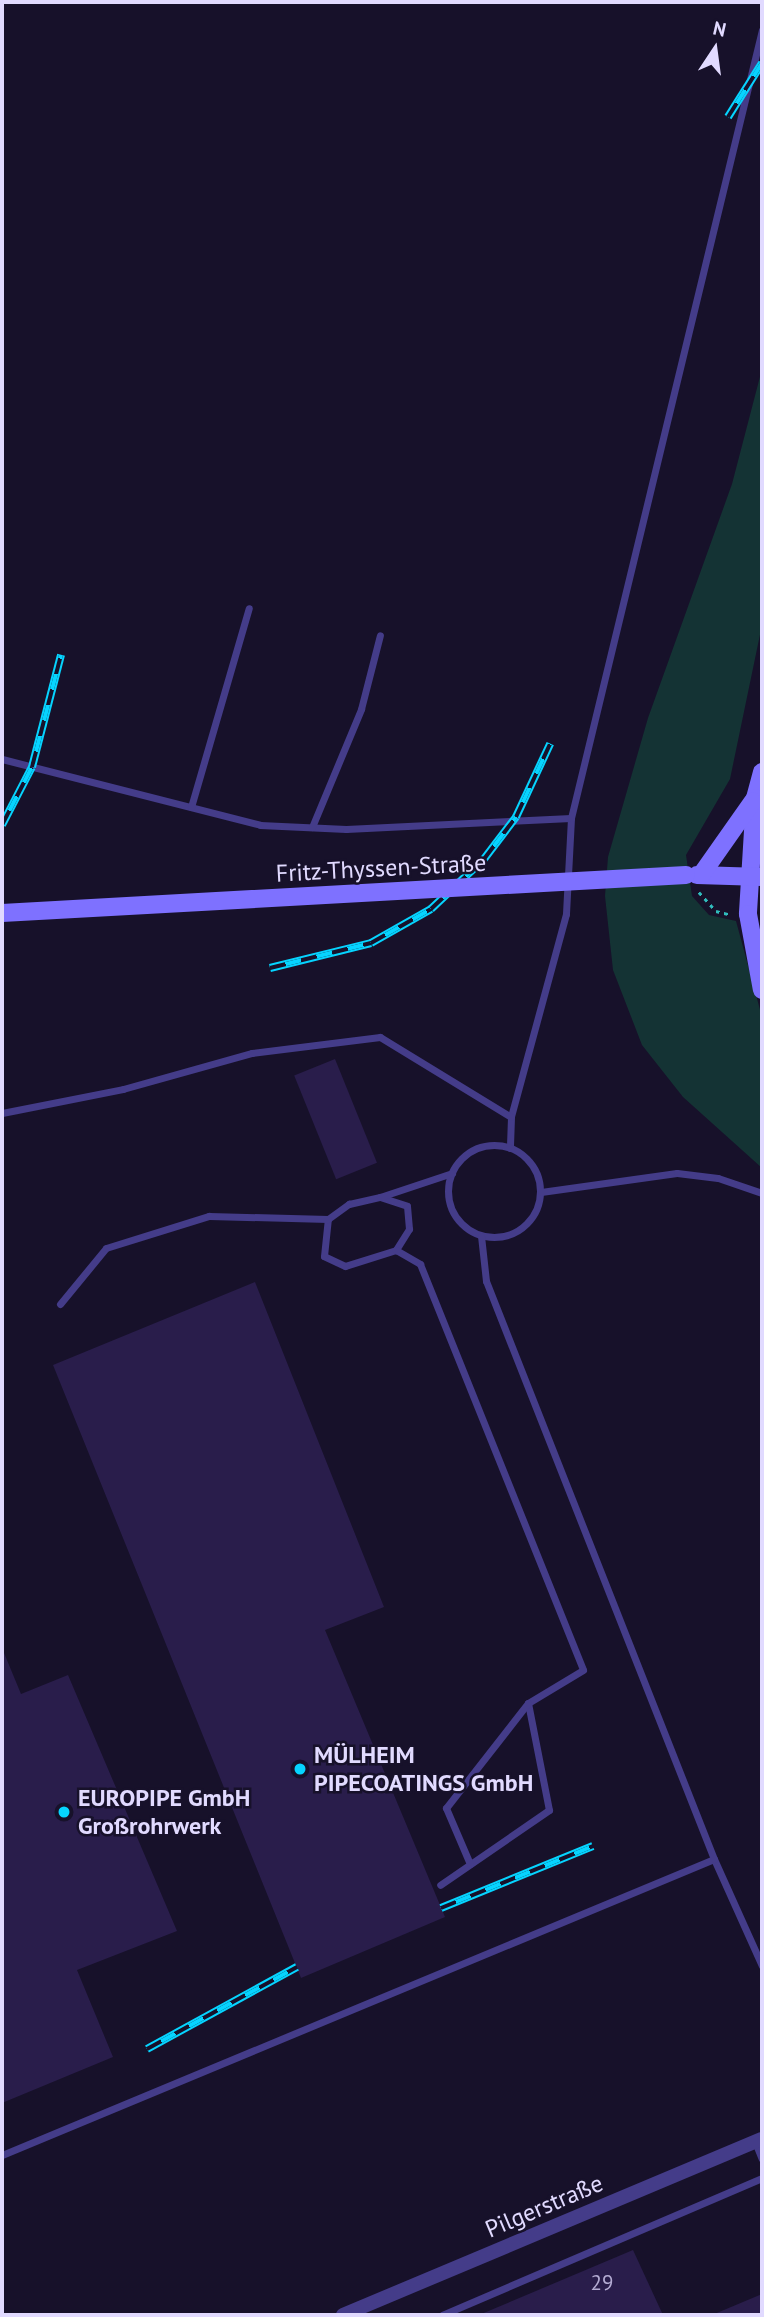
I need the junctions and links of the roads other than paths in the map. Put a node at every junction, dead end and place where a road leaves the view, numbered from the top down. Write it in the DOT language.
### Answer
graph roads {
  1 [pos="762,30"];
  2 [pos="249,608"];
  3 [pos="380,635"];
  4 [pos="2,759"];
  5 [pos="762,772"];
  6 [pos="755,798"];
  7 [pos="191,807"];
  8 [pos="572,818"];
  9 [pos="312,827"];
  10 [pos="693,875"];
  11 [pos="756,876"];
  12 [pos="2,913"];
  13 [pos="762,990"];
  14 [pos="2,1113"];
  15 [pos="511,1117"];
  16 [pos="510,1148"];
  17 [pos="452,1173"];
  18 [pos="541,1192"];
  19 [pos="762,1193"];
  20 [pos="380,1197"];
  21 [pos="328,1219"];
  22 [pos="481,1236"];
  23 [pos="396,1250"];
  24 [pos="60,1304"];
  25 [pos="528,1703"];
  26 [pos="714,1859"];
  27 [pos="470,1864"];
  28 [pos="440,1885"];
  29 [pos="762,1966"];
  30 [pos="759,2140"];
  31 [pos="2,2155"];
  32 [pos="762,2158"];
  33 [pos="762,2178"];
  34 [pos="352,2313"];
  35 [pos="442,2315"];
  1 -- 8 [label="lane"];
  2 -- 7 [label="lane"];
  3 -- 9 [label="lane"];
  4 -- 7 [label="lane"];
  5 -- 6 [label="street"];
  6 -- 10 [label="street"];
  6 -- 11 [label="street"];
  7 -- 9 [label="lane"];
  8 -- 9 [label="lane"];
  8 -- 15 [label="lane"];
  10 -- 11 [label="street, Fritz-Thyssen-Straße"];
  10 -- 12 [label="street, Fritz-Thyssen-Straße, bridge"];
  11 -- 13 [label="street"];
  14 -- 15 [label="lane"];
  15 -- 16 [label="lane"];
  16 -- 17 [label="lane"];
  16 -- 18 [label="lane"];
  17 -- 20 [label="lane"];
  17 -- 22 [label="lane"];
  18 -- 19 [label="lane"];
  18 -- 22 [label="lane"];
  20 -- 21 [label="lane"];
  20 -- 23 [label="lane"];
  21 -- 23 [label="lane"];
  21 -- 24 [label="lane"];
  22 -- 26 [label="lane"];
  23 -- 25 [label="lane"];
  25 -- 27 [label="lane"];
  25 -- 27 [label="lane"];
  26 -- 29 [label="lane"];
  26 -- 31 [label="lane"];
  27 -- 28 [label="lane"];
  30 -- 32 [label="lane"];
  30 -- 34 [label="street, Pilgerstraße"];
  33 -- 35 [label="lane"];
}
